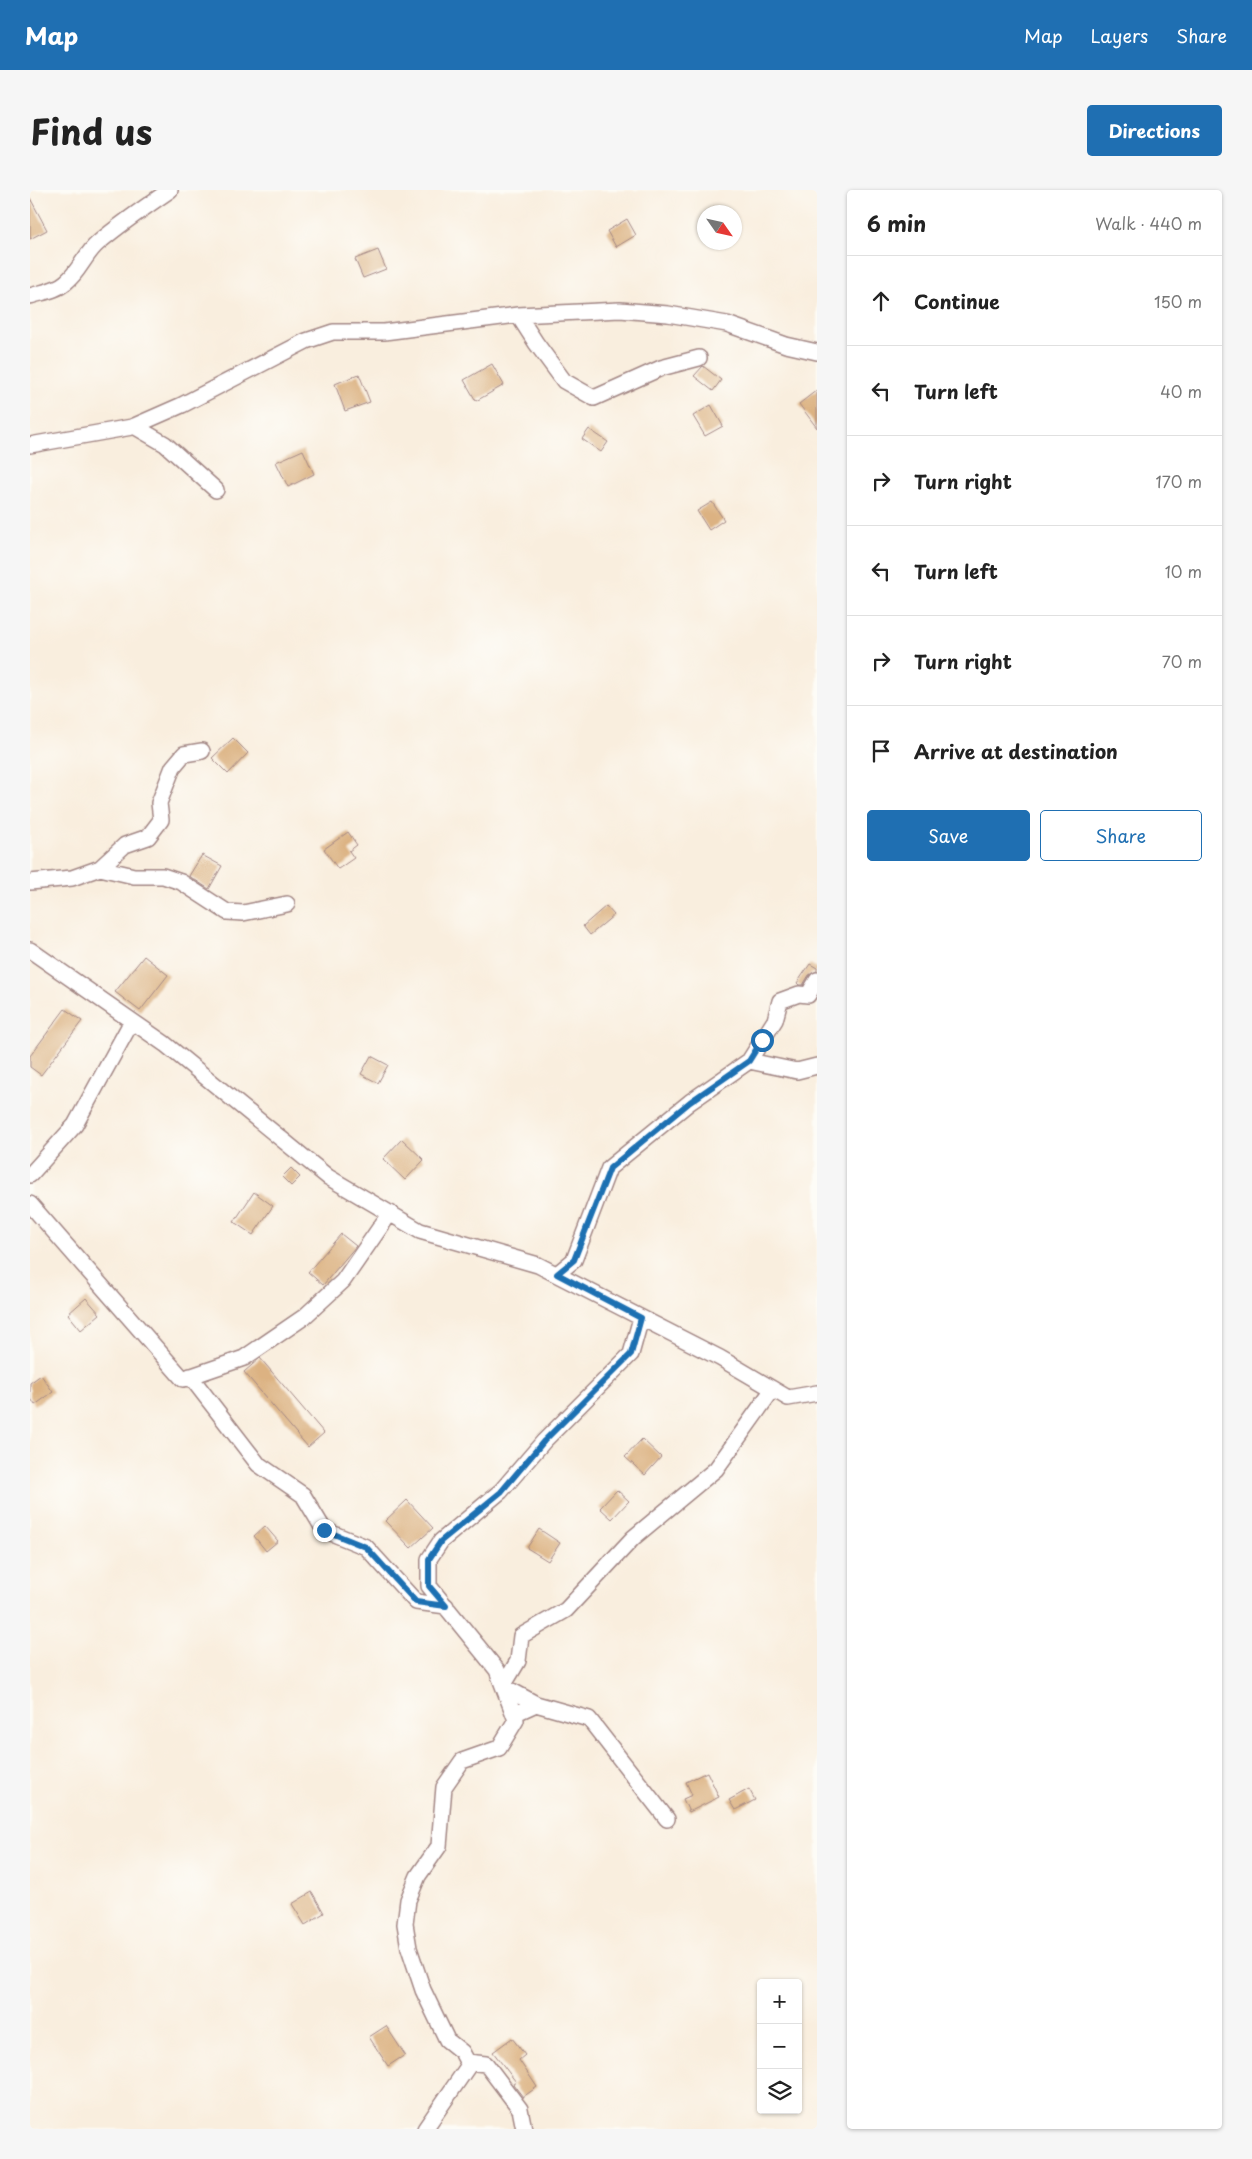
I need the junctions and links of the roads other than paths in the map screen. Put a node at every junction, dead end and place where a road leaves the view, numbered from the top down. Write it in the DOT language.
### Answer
graph roads {
  1 [pos="170,190"];
  2 [pos="30,296"];
  3 [pos="518,315"];
  4 [pos="817,352"];
  5 [pos="699,358"];
  6 [pos="134,426"];
  7 [pos="30,445"];
  8 [pos="216,490"];
  9 [pos="202,751"];
  10 [pos="100,868"];
  11 [pos="30,882"];
  12 [pos="288,904"];
  13 [pos="30,950"];
  14 [pos="817,980"];
  15 [pos="132,1021"];
  16 [pos="749,1061"];
  17 [pos="817,1066"];
  18 [pos="30,1175"];
  19 [pos="30,1204"];
  20 [pos="390,1213"];
  21 [pos="557,1274"];
  22 [pos="641,1318"];
  23 [pos="190,1376"];
  24 [pos="773,1389"];
  25 [pos="817,1393"];
  26 [pos="446,1606"];
  27 [pos="503,1686"];
  28 [pos="536,1704"];
  29 [pos="514,1714"];
  30 [pos="666,1819"];
  31 [pos="467,2062"];
  32 [pos="424,2129"];
  33 [pos="524,2129"];
  1 -- 2 [label="street"];
  3 -- 4 [label="street"];
  3 -- 5 [label="street"];
  3 -- 6 [label="street"];
  6 -- 7 [label="street"];
  6 -- 8 [label="street"];
  9 -- 10 [label="street"];
  10 -- 11 [label="street"];
  10 -- 12 [label="street"];
  13 -- 15 [label="street"];
  14 -- 16 [label="street"];
  15 -- 18 [label="street"];
  15 -- 20 [label="street"];
  16 -- 17 [label="street"];
  16 -- 21 [label="street"];
  19 -- 23 [label="street"];
  20 -- 21 [label="street"];
  20 -- 23 [label="street"];
  21 -- 22 [label="street"];
  22 -- 24 [label="street"];
  22 -- 26 [label="street"];
  23 -- 26 [label="street"];
  24 -- 25 [label="street"];
  24 -- 27 [label="street"];
  26 -- 27 [label="street"];
  27 -- 28 [label="street"];
  27 -- 29 [label="street"];
  28 -- 29 [label="street"];
  28 -- 30 [label="street"];
  29 -- 31 [label="street"];
  31 -- 32 [label="street"];
  31 -- 33 [label="street"];
}
